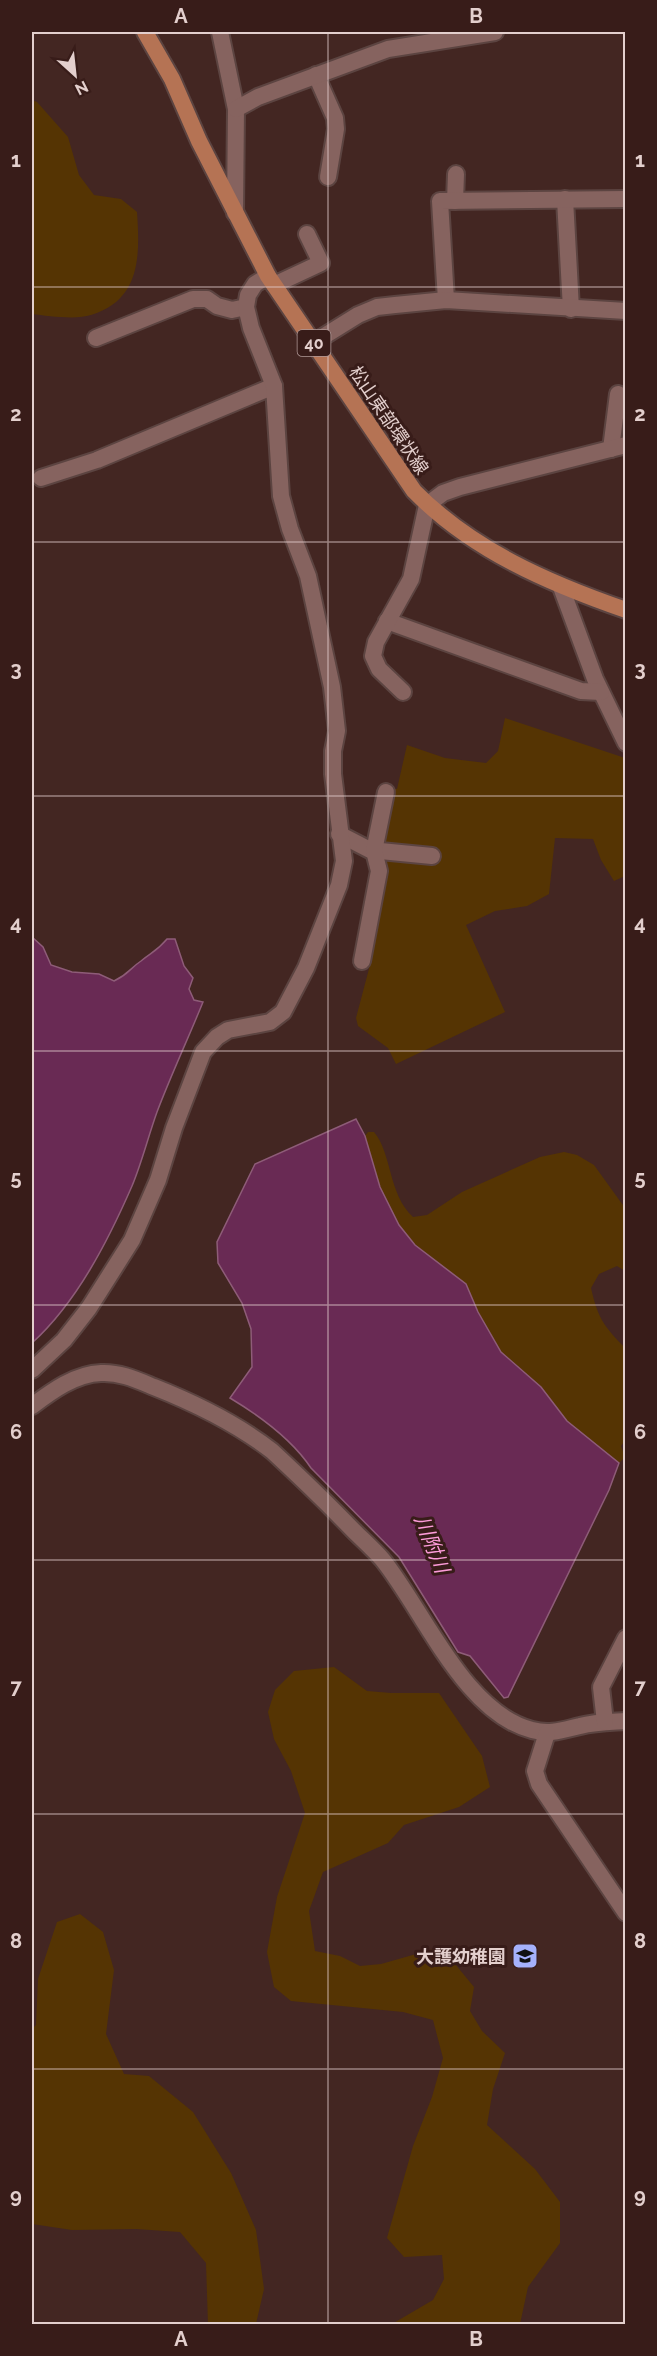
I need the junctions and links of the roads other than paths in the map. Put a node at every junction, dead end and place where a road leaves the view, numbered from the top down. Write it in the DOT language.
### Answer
graph roads {
  1 [pos="145,32"];
  2 [pos="220,32"];
  3 [pos="495,32"];
  4 [pos="445,36"];
  5 [pos="316,75"];
  6 [pos="236,108"];
  7 [pos="456,174"];
  8 [pos="328,177"];
  9 [pos="626,199"];
  10 [pos="565,200"];
  11 [pos="455,201"];
  12 [pos="235,214"];
  13 [pos="307,234"];
  14 [pos="271,281"];
  15 [pos="446,300"];
  16 [pos="246,307"];
  17 [pos="571,309"];
  18 [pos="626,311"];
  19 [pos="96,338"];
  20 [pos="314,343"];
  21 [pos="274,386"];
  22 [pos="618,394"];
  23 [pos="619,447"];
  24 [pos="41,478"];
  25 [pos="428,505"];
  26 [pos="561,587"];
  27 [pos="626,610"];
  28 [pos="387,621"];
  29 [pos="403,692"];
  30 [pos="601,692"];
  31 [pos="626,743"];
  32 [pos="387,792"];
  33 [pos="339,834"];
  34 [pos="374,851"];
  35 [pos="432,856"];
  36 [pos="362,961"];
  37 [pos="32,1370"];
  38 [pos="32,1406"];
  39 [pos="626,1638"];
  40 [pos="626,1721"];
  41 [pos="605,1722"];
  42 [pos="542,1748"];
  43 [pos="626,1913"];
  1 -- 12 [label="main road, 松山東部環状線 / 40"];
  2 -- 6 [label="street"];
  3 -- 4 [label="street"];
  4 -- 5 [label="street"];
  5 -- 6 [label="street"];
  5 -- 8 [label="street"];
  6 -- 12 [label="street"];
  7 -- 11 [label="street"];
  9 -- 10 [label="street"];
  10 -- 11 [label="street"];
  10 -- 17 [label="street"];
  11 -- 15 [label="street"];
  12 -- 14 [label="main road, 松山東部環状線 / 40"];
  13 -- 14 [label="street"];
  14 -- 16 [label="street"];
  14 -- 20 [label="main road, 松山東部環状線 / 40"];
  15 -- 17 [label="street"];
  15 -- 20 [label="street"];
  16 -- 19 [label="street"];
  16 -- 21 [label="street"];
  17 -- 18 [label="street"];
  20 -- 25 [label="main road, 松山東部環状線 / 40"];
  21 -- 24 [label="street"];
  21 -- 33 [label="street"];
  22 -- 23 [label="street"];
  23 -- 25 [label="street"];
  25 -- 26 [label="main road, 松山東部環状線 / 40"];
  25 -- 28 [label="street"];
  26 -- 27 [label="main road, 松山東部環状線 / 40"];
  26 -- 30 [label="street"];
  28 -- 29 [label="street"];
  28 -- 30 [label="street"];
  30 -- 31 [label="street"];
  32 -- 34 [label="street"];
  33 -- 34 [label="street"];
  33 -- 37 [label="street"];
  34 -- 35 [label="street"];
  34 -- 36 [label="street"];
  38 -- 42 [label="street"];
  39 -- 41 [label="street"];
  40 -- 41 [label="street"];
  41 -- 42 [label="street"];
  42 -- 43 [label="street"];
}
